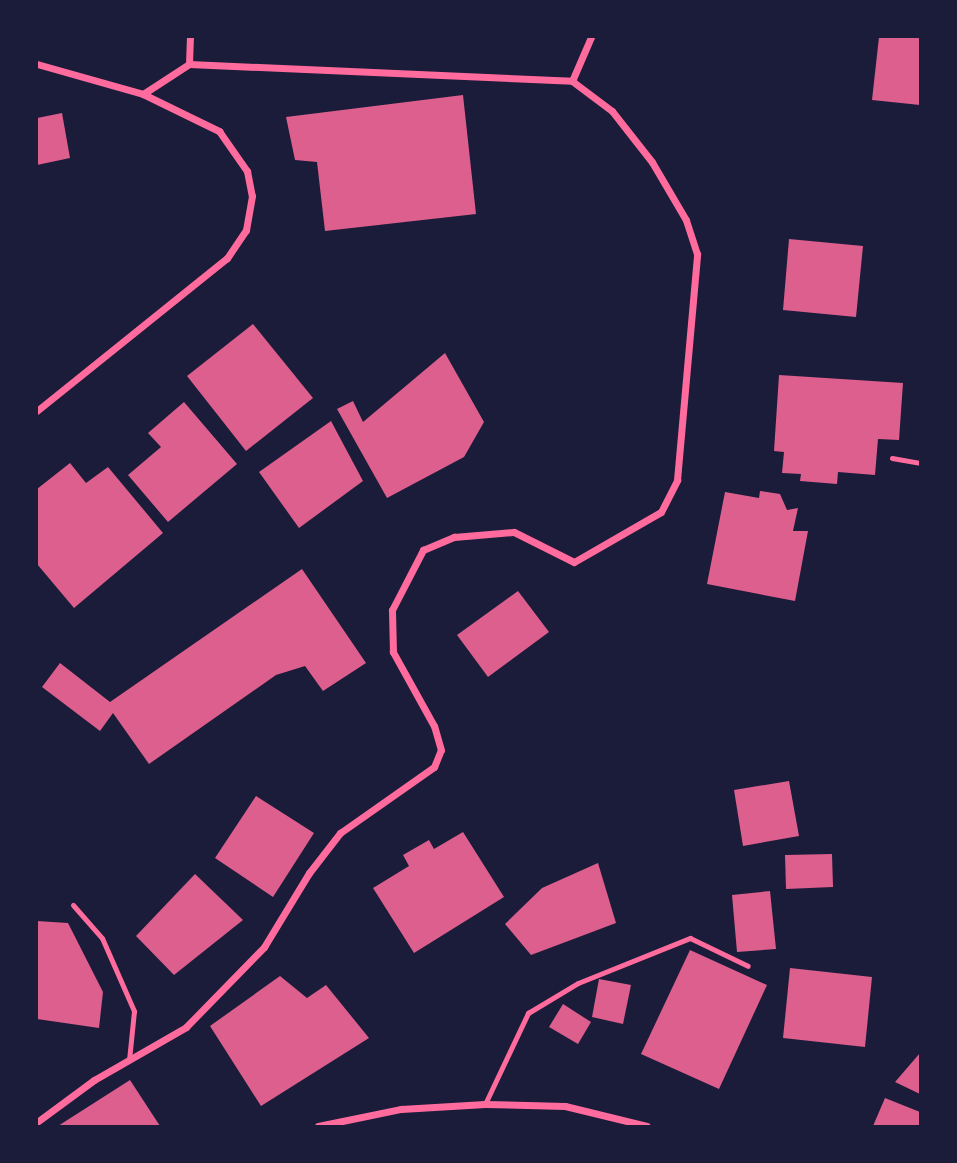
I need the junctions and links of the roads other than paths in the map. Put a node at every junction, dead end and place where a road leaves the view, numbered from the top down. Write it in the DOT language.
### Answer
graph roads {
  1 [pos="190,37"];
  2 [pos="591,37"];
  3 [pos="37,64"];
  4 [pos="189,64"];
  5 [pos="572,81"];
  6 [pos="143,94"];
  7 [pos="37,411"];
  8 [pos="892,458"];
  9 [pos="920,463"];
  10 [pos="73,905"];
  11 [pos="748,966"];
  12 [pos="129,1060"];
  13 [pos="485,1104"];
  14 [pos="37,1122"];
  15 [pos="318,1126"];
  16 [pos="647,1126"];
  1 -- 4 [label="street"];
  2 -- 5 [label="street"];
  3 -- 6 [label="street"];
  4 -- 5 [label="street"];
  4 -- 6 [label="street"];
  5 -- 12 [label="street"];
  6 -- 7 [label="street"];
  8 -- 9 [label="lane"];
  10 -- 12 [label="lane"];
  11 -- 13 [label="lane"];
  12 -- 14 [label="street"];
  13 -- 15 [label="street"];
  13 -- 16 [label="street"];
}
